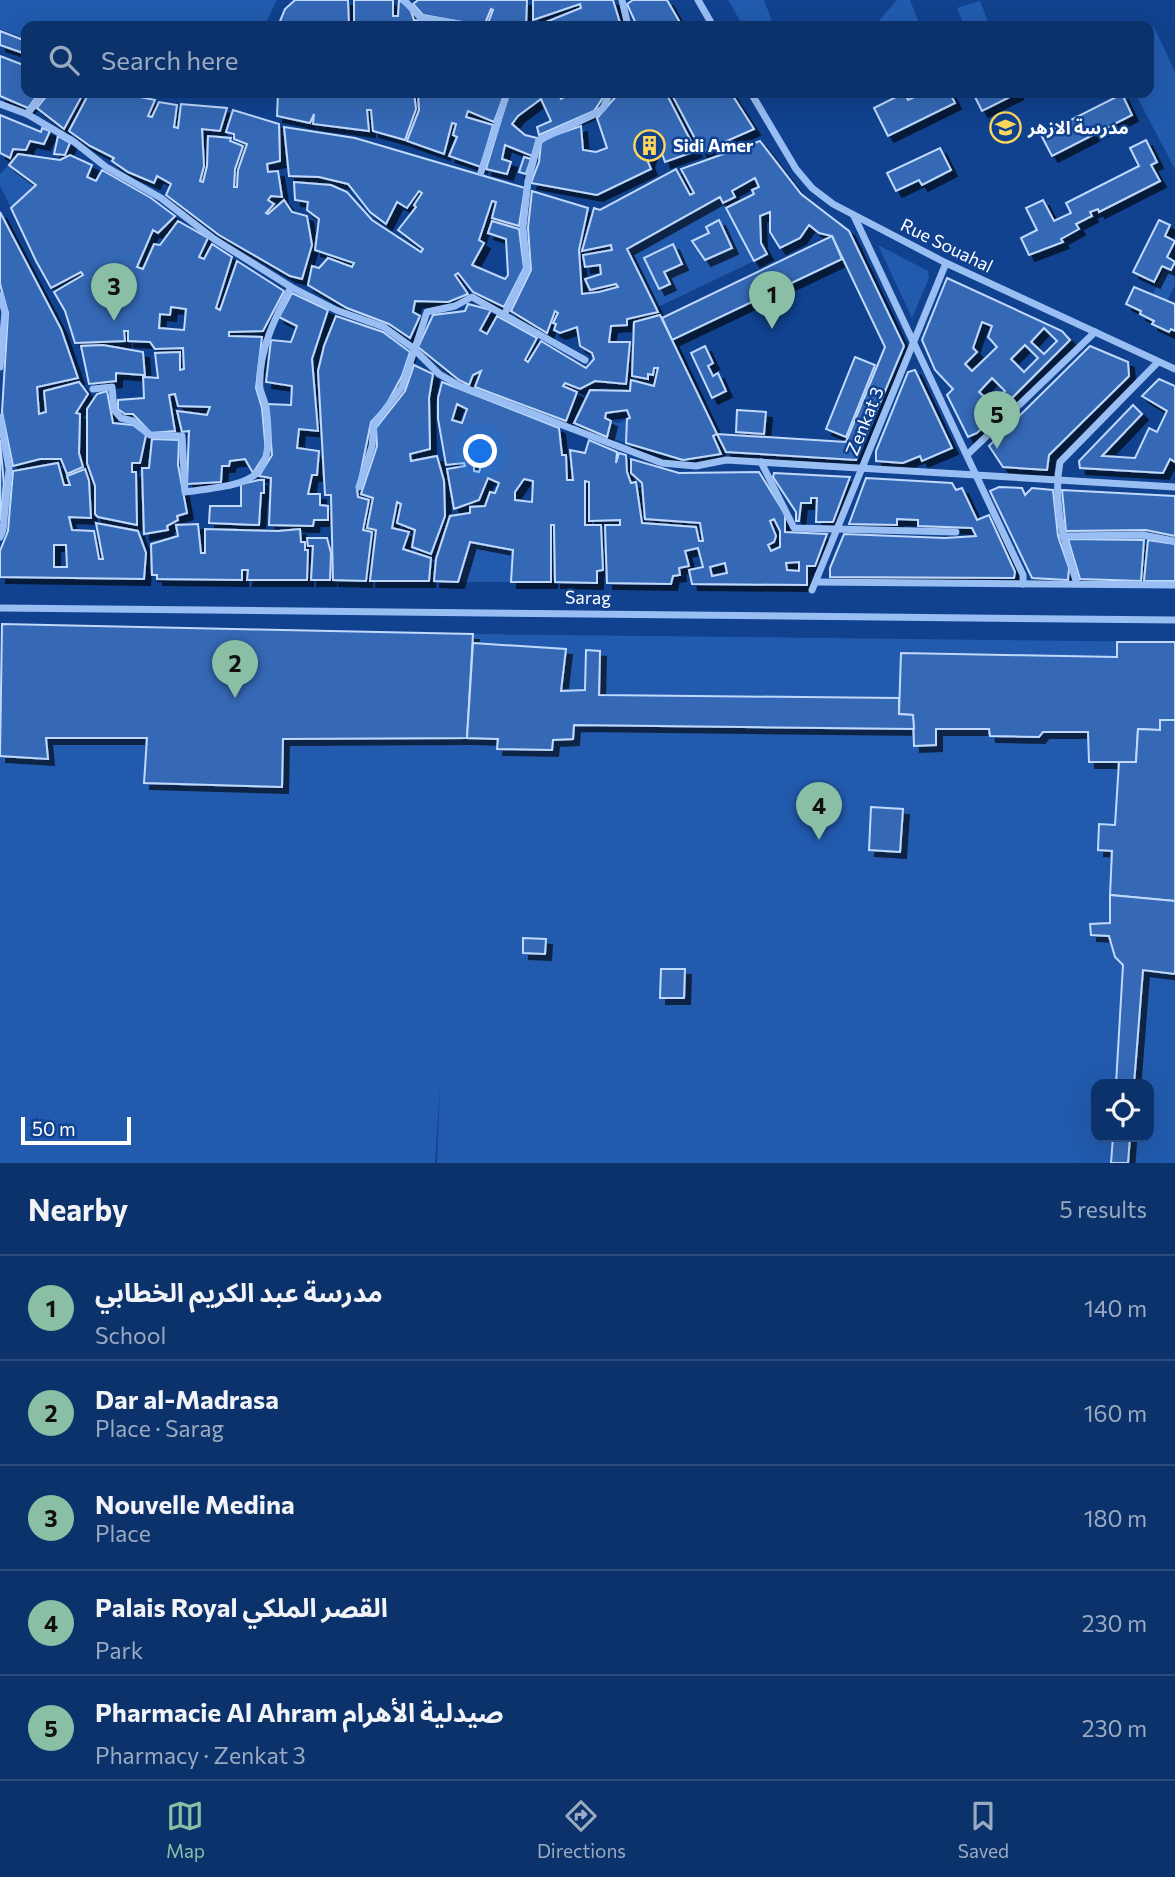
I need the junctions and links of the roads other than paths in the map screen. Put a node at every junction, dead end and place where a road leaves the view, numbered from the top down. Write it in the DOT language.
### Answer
graph roads {
  1 [pos="404,0"];
  2 [pos="622,0"];
  3 [pos="698,0"];
  4 [pos="440,21"];
  5 [pos="627,21"];
  6 [pos="710,21"];
  7 [pos="40,98"];
  8 [pos="505,98"];
  9 [pos="608,98"];
  10 [pos="754,98"];
  11 [pos="0,104"];
  12 [pos="27,114"];
  13 [pos="481,172"];
  14 [pos="854,216"];
  15 [pos="946,263"];
  16 [pos="291,286"];
  17 [pos="0,295"];
  18 [pos="505,313"];
  19 [pos="1095,332"];
  20 [pos="914,342"];
  21 [pos="413,348"];
  22 [pos="585,360"];
  23 [pos="1158,362"];
  24 [pos="0,367"];
  25 [pos="1175,369"];
  26 [pos="93,389"];
  27 [pos="0,417"];
  28 [pos="968,454"];
  29 [pos="761,462"];
  30 [pos="862,468"];
  31 [pos="978,476"];
  32 [pos="1056,481"];
  33 [pos="359,487"];
  34 [pos="1175,487"];
  35 [pos="838,528"];
  36 [pos="956,532"];
  37 [pos="1062,536"];
  38 [pos="0,537"];
  39 [pos="1175,541"];
  40 [pos="816,582"];
  41 [pos="1023,584"];
  42 [pos="1077,584"];
  43 [pos="1175,585"];
  44 [pos="812,590"];
  45 [pos="0,608"];
  46 [pos="1175,620"];
  1 -- 4 [label="street"];
  2 -- 5 [label="street"];
  3 -- 6 [label="street"];
  7 -- 12 [label="street"];
  8 -- 13 [label="street"];
  9 -- 18 [label="street"];
  10 -- 14 [label="street, Rue Souahal"];
  11 -- 12 [label="street"];
  12 -- 16 [label="street"];
  14 -- 15 [label="street, Rue Souahal"];
  14 -- 20 [label="street"];
  15 -- 19 [label="street, Rue Souahal"];
  15 -- 20 [label="street, Zenkat 3"];
  16 -- 21 [label="street"];
  16 -- 26 [label="street"];
  17 -- 24 [label="street"];
  18 -- 21 [label="street"];
  18 -- 22 [label="street"];
  19 -- 23 [label="street, Rue Souahal"];
  19 -- 28 [label="street"];
  20 -- 28 [label="street"];
  20 -- 30 [label="street, Zenkat 3"];
  21 -- 29 [label="street"];
  21 -- 33 [label="street"];
  23 -- 25 [label="street, Rue Souahal"];
  23 -- 32 [label="street"];
  27 -- 38 [label="street"];
  28 -- 31 [label="street"];
  29 -- 30 [label="street"];
  29 -- 35 [label="street"];
  30 -- 31 [label="street"];
  30 -- 35 [label="street, Zenkat 3"];
  31 -- 32 [label="street"];
  31 -- 41 [label="street"];
  32 -- 34 [label="street"];
  32 -- 37 [label="street"];
  35 -- 36 [label="street"];
  35 -- 40 [label="street, Zenkat 3"];
  37 -- 39 [label="street"];
  37 -- 42 [label="street"];
  40 -- 41 [label="street"];
  40 -- 44 [label="street, Zenkat 3"];
  41 -- 42 [label="street"];
  42 -- 43 [label="street"];
  45 -- 46 [label="street, Sarag"];
}
